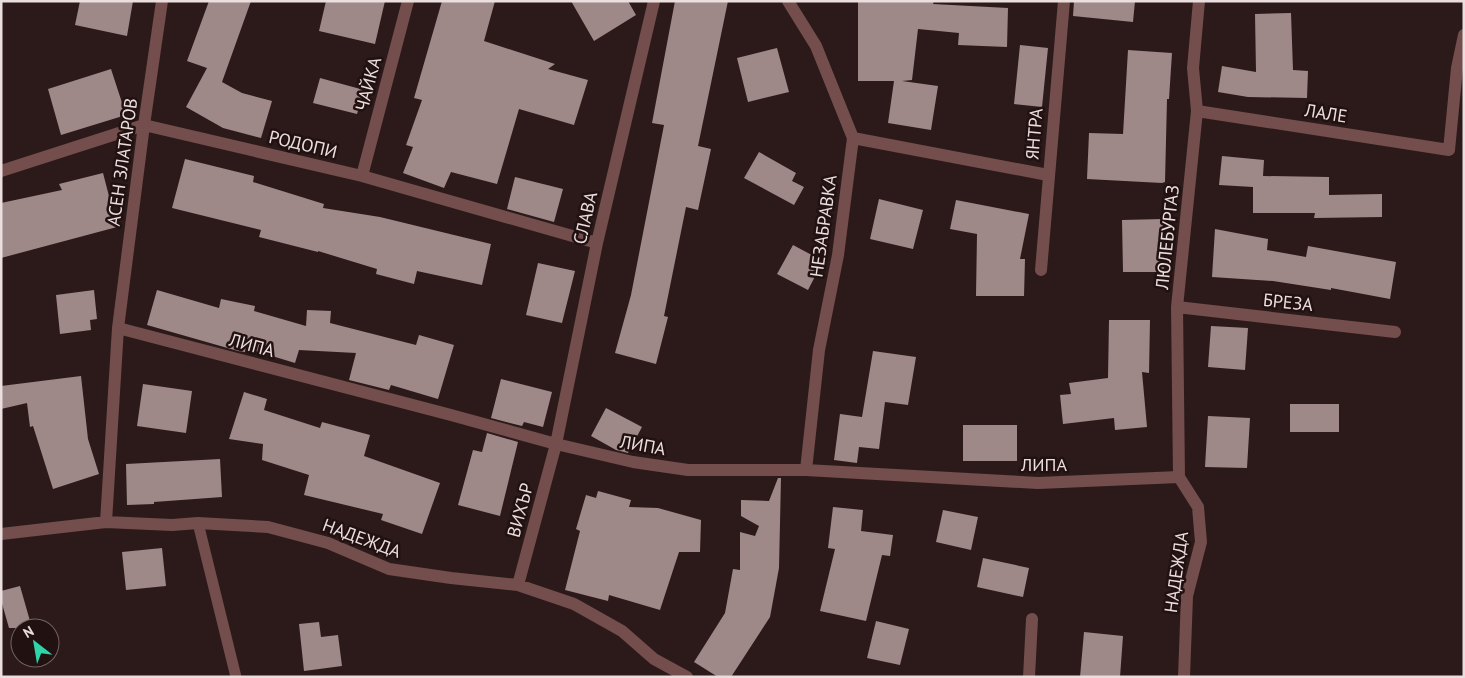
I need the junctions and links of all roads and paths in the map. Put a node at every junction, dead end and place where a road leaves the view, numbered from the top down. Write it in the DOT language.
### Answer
graph roads {
  1 [pos="162,1"];
  2 [pos="408,1"];
  3 [pos="654,1"];
  4 [pos="788,1"];
  5 [pos="1199,1"];
  6 [pos="1060,2"];
  7 [pos="1464,35"];
  8 [pos="1197,110"];
  9 [pos="144,125"];
  10 [pos="853,138"];
  11 [pos="1,170"];
  12 [pos="1048,175"];
  13 [pos="362,176"];
  14 [pos="597,243"];
  15 [pos="1040,270"];
  16 [pos="1177,307"];
  17 [pos="118,328"];
  18 [pos="1395,332"];
  19 [pos="556,444"];
  20 [pos="806,470"];
  21 [pos="1179,477"];
  22 [pos="106,522"];
  23 [pos="198,523"];
  24 [pos="1,534"];
  25 [pos="518,585"];
  26 [pos="1032,619"];
  27 [pos="236,677"];
  28 [pos="687,677"];
  29 [pos="1029,677"];
  30 [pos="1184,677"];
  1 -- 9 [label="street, АСЕН ЗЛАТАРОВ"];
  2 -- 13 [label="street, ЧАЙКА"];
  3 -- 14 [label="street, СЛАВА"];
  4 -- 10 [label="street, НЕЗАБРАВКА"];
  5 -- 8 [label="street, ЛЮЛЕБУРГАЗ"];
  6 -- 12 [label="street, ЯНТРА"];
  7 -- 8 [label="street, ЛАЛЕ"];
  8 -- 16 [label="street, ЛЮЛЕБУРГАЗ"];
  9 -- 11 [label="street"];
  9 -- 13 [label="street, РОДОПИ"];
  9 -- 17 [label="street, АСЕН ЗЛАТАРОВ"];
  10 -- 12 [label="street"];
  10 -- 20 [label="street, НЕЗАБРАВКА"];
  12 -- 15 [label="street, ЯНТРА"];
  13 -- 14 [label="street, РОДОПИ"];
  14 -- 19 [label="street, СЛАВА"];
  16 -- 18 [label="street, БРЕЗА"];
  16 -- 21 [label="street, ЛЮЛЕБУРГАЗ"];
  17 -- 19 [label="street, ЛИПА"];
  17 -- 22 [label="street, АСЕН ЗЛАТАРОВ"];
  19 -- 20 [label="street, ЛИПА"];
  19 -- 25 [label="street, ВИХЪР"];
  20 -- 21 [label="street, ЛИПА"];
  21 -- 30 [label="street, НАДЕЖДА"];
  22 -- 23 [label="street, НАДЕЖДА"];
  22 -- 24 [label="street, НАДЕЖДА"];
  23 -- 25 [label="street, НАДЕЖДА"];
  23 -- 27 [label="lane"];
  25 -- 28 [label="street, НАДЕЖДА"];
  26 -- 29 [label="street"];
}
